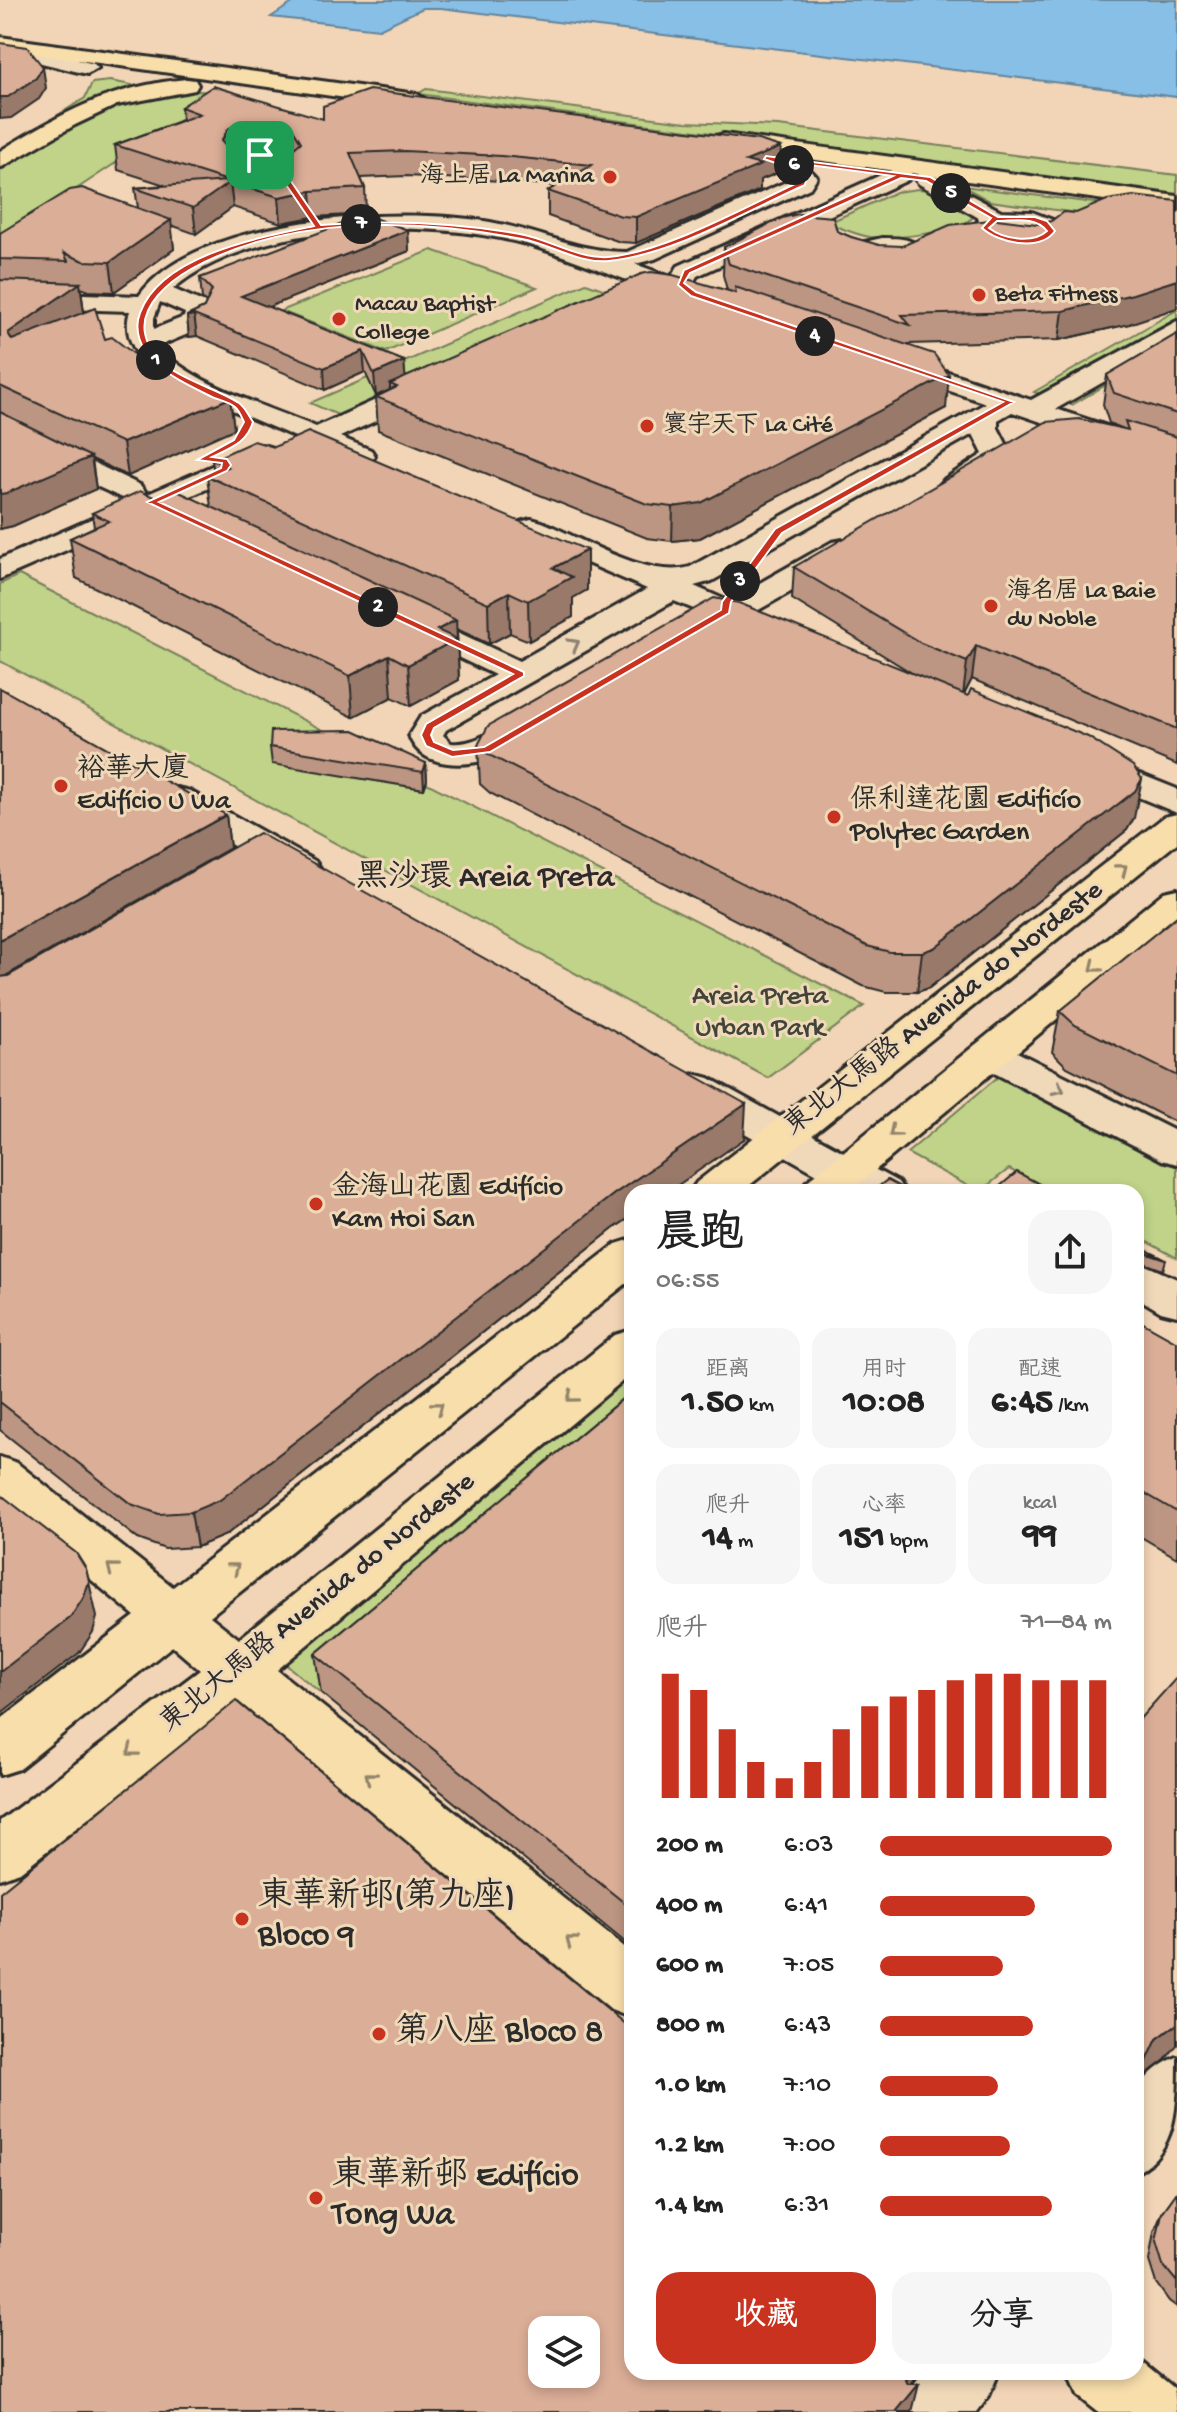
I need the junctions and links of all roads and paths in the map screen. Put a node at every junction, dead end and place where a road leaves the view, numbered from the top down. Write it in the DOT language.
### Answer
graph roads {
  1 [pos="0,45"];
  2 [pos="0,56"];
  3 [pos="137,76"];
  4 [pos="75,82"];
  5 [pos="0,144"];
  6 [pos="766,158"];
  7 [pos="0,161"];
  8 [pos="280,171"];
  9 [pos="900,175"];
  10 [pos="927,179"];
  11 [pos="1177,203"];
  12 [pos="1152,210"];
  13 [pos="1177,214"];
  14 [pos="1108,217"];
  15 [pos="1078,221"];
  16 [pos="792,224"];
  17 [pos="319,228"];
  18 [pos="871,246"];
  19 [pos="583,256"];
  20 [pos="661,283"];
  21 [pos="693,294"];
  22 [pos="630,296"];
  23 [pos="151,298"];
  24 [pos="1,300"];
  25 [pos="723,304"];
  26 [pos="1177,329"];
  27 [pos="144,343"];
  28 [pos="872,355"];
  29 [pos="459,373"];
  30 [pos="228,399"];
  31 [pos="1009,410"];
  32 [pos="0,426"];
  33 [pos="316,437"];
  34 [pos="364,457"];
  35 [pos="1177,459"];
  36 [pos="213,465"];
  37 [pos="392,469"];
  38 [pos="141,496"];
  39 [pos="930,499"];
  40 [pos="506,518"];
  41 [pos="194,521"];
  42 [pos="778,531"];
  43 [pos="864,537"];
  44 [pos="0,549"];
  45 [pos="0,570"];
  46 [pos="661,583"];
  47 [pos="379,608"];
  48 [pos="726,611"];
  49 [pos="686,634"];
  50 [pos="785,636"];
  51 [pos="520,674"];
  52 [pos="553,711"];
  53 [pos="1059,752"];
  54 [pos="151,785"];
  55 [pos="1177,802"];
  56 [pos="1177,825"];
  57 [pos="334,886"];
  58 [pos="1177,900"];
  59 [pos="989,1054"];
  60 [pos="666,1071"];
  61 [pos="783,1136"];
  62 [pos="1177,1150"];
  63 [pos="833,1182"];
  64 [pos="722,1184"];
  65 [pos="624,1261"];
  66 [pos="1144,1281"];
  67 [pos="1177,1300"];
  68 [pos="624,1354"];
  69 [pos="0,1476"];
  70 [pos="173,1617"];
  71 [pos="239,1670"];
  72 [pos="0,1752"];
  73 [pos="0,1854"];
  74 [pos="624,1983"];
  75 [pos="1177,2087"];
  76 [pos="1144,2131"];
  77 [pos="959,2380"];
  78 [pos="1111,2380"];
  79 [pos="935,2412"];
  80 [pos="1150,2412"];
  1 -- 3 [label="main road"];
  1 -- 4 [label="street"];
  2 -- 4 [label="main road"];
  3 -- 3 [label="main road"];
  3 -- 4 [label="main road"];
  3 -- 7 [label="main road"];
  4 -- 5 [label="main road"];
  6 -- 9 [label="main road"];
  6 -- 11 [label="main road"];
  6 -- 19 [label="street"];
  8 -- 17 [label="street"];
  9 -- 10 [label="main road"];
  9 -- 16 [label="street"];
  10 -- 12 [label="main road"];
  10 -- 15 [label="street"];
  12 -- 13 [label="main road"];
  12 -- 14 [label="street"];
  16 -- 18 [label="street"];
  16 -- 21 [label="street"];
  17 -- 19 [label="street"];
  17 -- 23 [label="street"];
  19 -- 20 [label="street"];
  20 -- 21 [label="street"];
  20 -- 22 [label="street"];
  21 -- 25 [label="street"];
  23 -- 24 [label="street"];
  23 -- 27 [label="street"];
  23 -- 27 [label="street"];
  26 -- 31 [label="street"];
  27 -- 30 [label="street"];
  28 -- 31 [label="street"];
  29 -- 33 [label="street"];
  30 -- 33 [label="street"];
  30 -- 36 [label="street"];
  31 -- 35 [label="street"];
  31 -- 39 [label="street"];
  31 -- 42 [label="street"];
  32 -- 38 [label="street"];
  33 -- 34 [label="street"];
  34 -- 36 [label="street"];
  34 -- 37 [label="street"];
  36 -- 38 [label="street"];
  38 -- 41 [label="street"];
  38 -- 44 [label="street"];
  38 -- 45 [label="street"];
  40 -- 46 [label="street"];
  42 -- 46 [label="street"];
  42 -- 48 [label="street"];
  43 -- 48 [label="street"];
  46 -- 48 [label="street"];
  51 -- 46 [label="street, one-way"];
  47 -- 51 [label="street"];
  48 -- 49 [label="street"];
  48 -- 50 [label="street"];
  51 -- 52 [label="street"];
  53 -- 55 [label="street"];
  54 -- 57 [label="street"];
  61 -- 56 [label="main road, 東北大馬路 Avenida do Nordeste, one-way"];
  58 -- 59 [label="main road, 東北大馬路 Avenida do Nordeste, one-way"];
  59 -- 62 [label="street, one-way"];
  59 -- 63 [label="main road, 東北大馬路 Avenida do Nordeste, one-way"];
  60 -- 61 [label="street"];
  61 -- 63 [label="street"];
  61 -- 64 [label="main road, 東北大馬路 Avenida do Nordeste"];
  70 -- 65 [label="main road, one-way"];
  66 -- 67 [label="street"];
  68 -- 71 [label="main road, 東北大馬路 Avenida do Nordeste, one-way"];
  70 -- 69 [label="main road, one-way"];
  70 -- 71 [label="main road"];
  70 -- 72 [label="main road"];
  71 -- 73 [label="main road, 東北大馬路 Avenida do Nordeste, one-way"];
  74 -- 71 [label="main road, one-way"];
  75 -- 76 [label="street"];
  77 -- 79 [label="street"];
  78 -- 80 [label="main road"];
}
